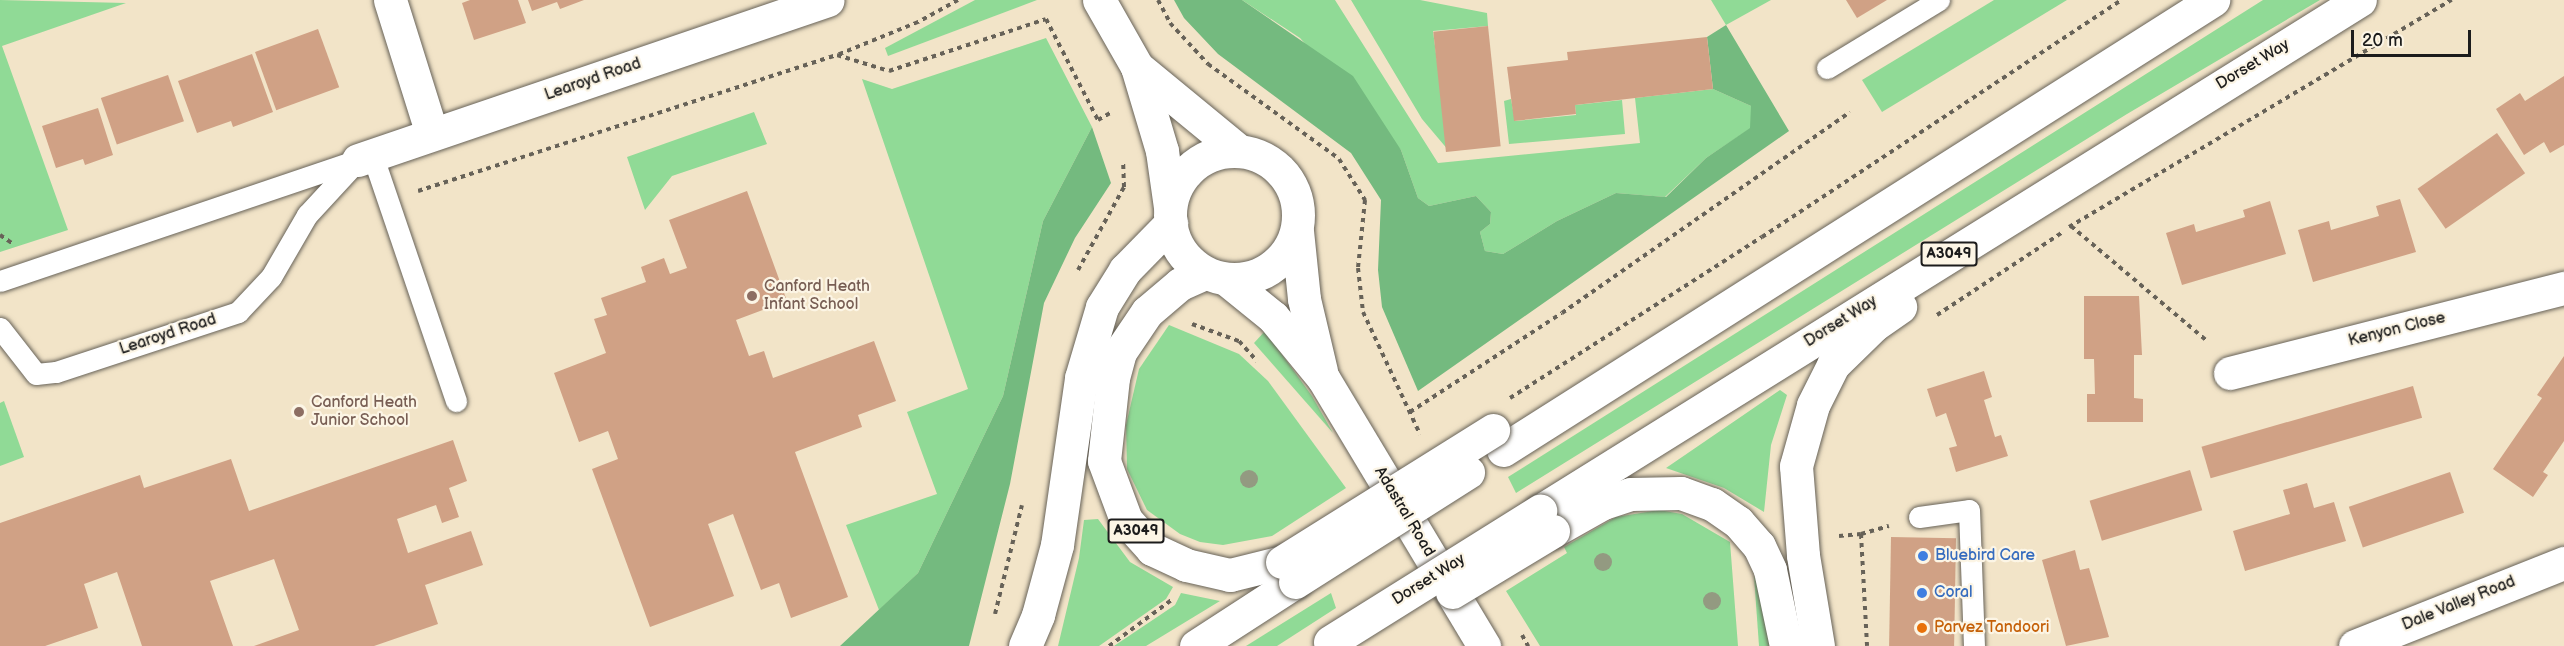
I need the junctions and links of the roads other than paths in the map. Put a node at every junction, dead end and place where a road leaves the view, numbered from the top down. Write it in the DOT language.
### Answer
graph roads {
  1 [pos="390,0"];
  2 [pos="828,0"];
  3 [pos="1099,0"];
  4 [pos="1939,0"];
  5 [pos="2213,0"];
  6 [pos="2360,0"];
  7 [pos="1137,67"];
  8 [pos="1827,68"];
  9 [pos="2199,98"];
  10 [pos="432,134"];
  11 [pos="1238,150"];
  12 [pos="365,157"];
  13 [pos="1171,215"];
  14 [pos="1297,231"];
  15 [pos="1216,276"];
  16 [pos="0,281"];
  17 [pos="2564,288"];
  18 [pos="0,328"];
  19 [pos="2230,373"];
  20 [pos="1323,378"];
  21 [pos="456,401"];
  22 [pos="1919,518"];
  23 [pos="1547,521"];
  24 [pos="2564,563"];
  25 [pos="1289,572"];
  26 [pos="2400,638"];
  27 [pos="1339,645"];
  28 [pos="1025,646"];
  29 [pos="1196,646"];
  30 [pos="1484,646"];
  31 [pos="1786,646"];
  32 [pos="1818,646"];
  33 [pos="1974,646"];
  34 [pos="2355,646"];
  1 -- 10 [label="main road"];
  2 -- 10 [label="main road, Learoyd Road"];
  3 -- 7 [label="main road, Adastral Road"];
  4 -- 8 [label="lane"];
  5 -- 25 [label="main road, A3049, bridge"];
  6 -- 9 [label="main road, Dorset Way / A3049"];
  7 -- 11 [label="main road, Adastral Road"];
  7 -- 13 [label="main road, Adastral Road"];
  9 -- 23 [label="main road, Dorset Way / A3049"];
  9 -- 32 [label="main road, A3049"];
  10 -- 12 [label="main road, Learoyd Road"];
  11 -- 13 [label="main road, Adastral Road"];
  11 -- 14 [label="main road, Adastral Road"];
  12 -- 16 [label="lane, Learoyd Road"];
  12 -- 18 [label="lane, Learoyd Road"];
  12 -- 21 [label="lane"];
  13 -- 15 [label="main road, Adastral Road"];
  13 -- 28 [label="main road"];
  14 -- 15 [label="main road, Adastral Road"];
  14 -- 20 [label="main road, Adastral Road"];
  15 -- 20 [label="main road, Adastral Road"];
  15 -- 25 [label="main road, A3049"];
  17 -- 19 [label="main road, Kenyon Close"];
  20 -- 30 [label="main road, Adastral Road"];
  22 -- 33 [label="lane"];
  23 -- 27 [label="main road, Dorset Way / A3049, bridge"];
  23 -- 31 [label="main road, A3049"];
  24 -- 26 [label="main road, Dale Valley Road"];
  25 -- 29 [label="main road, A3049"];
  26 -- 34 [label="main road, Dale Valley Road"];
}
